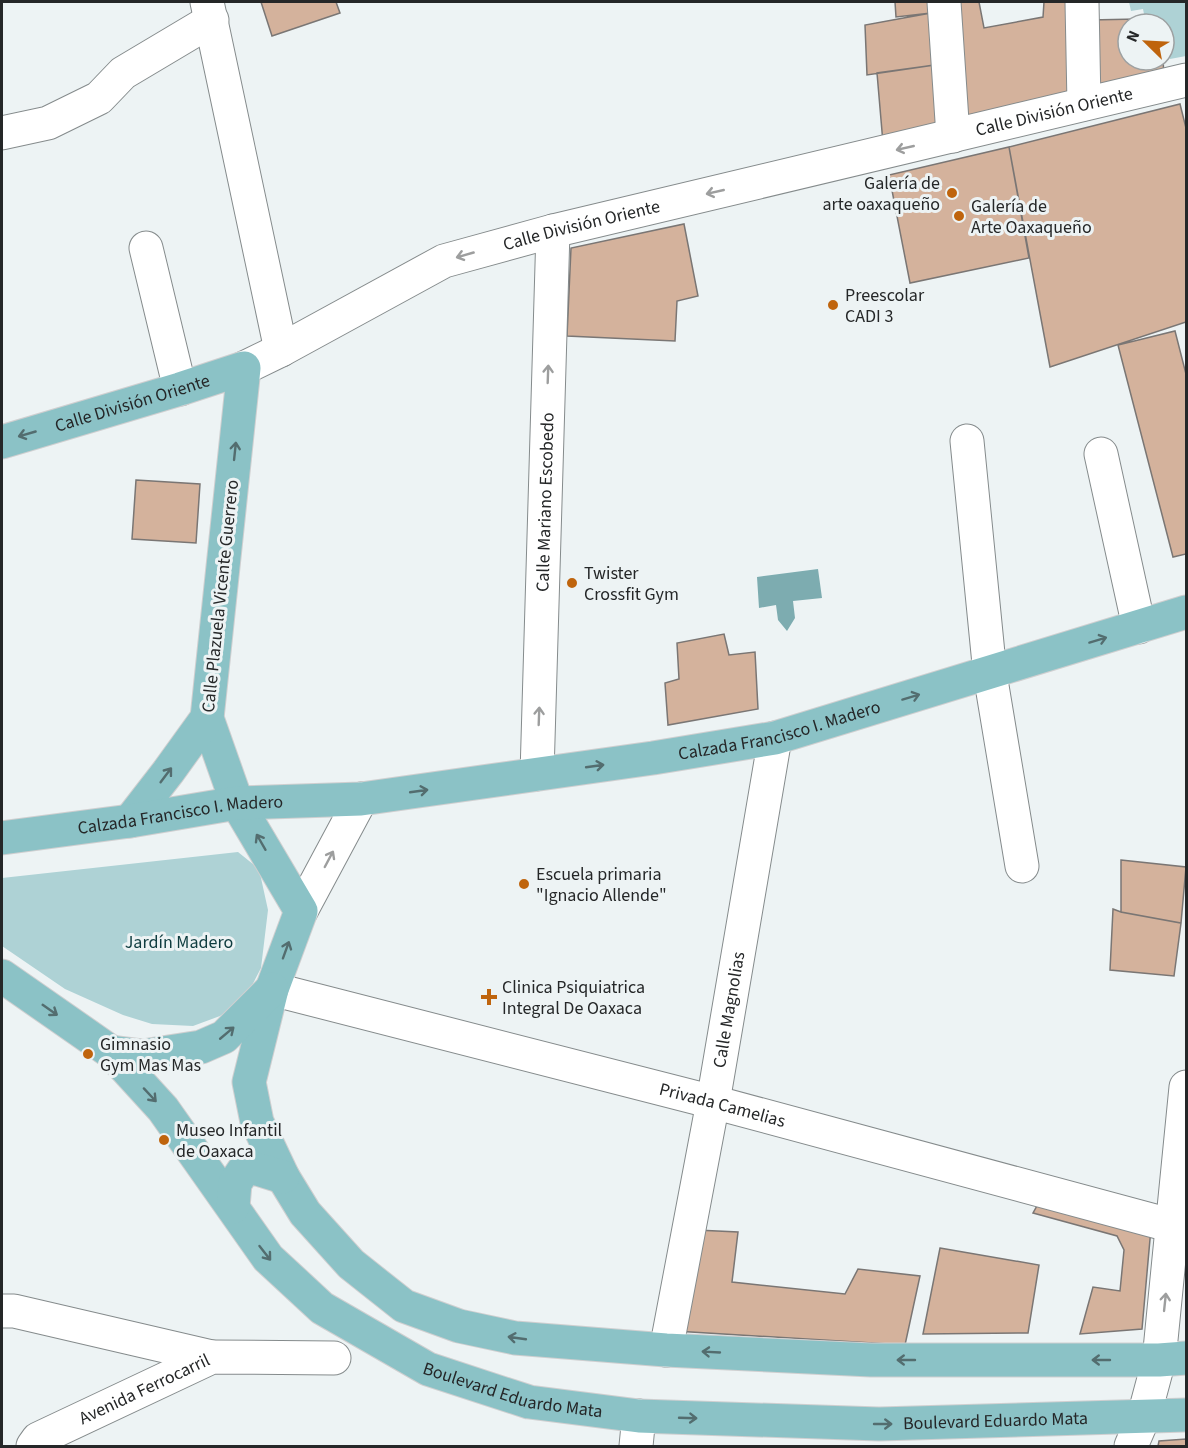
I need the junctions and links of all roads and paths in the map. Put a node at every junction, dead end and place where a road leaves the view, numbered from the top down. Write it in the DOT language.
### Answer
graph roads {
  1 [pos="944,2"];
  2 [pos="1082,2"];
  3 [pos="210,11"];
  4 [pos="1185,85"];
  5 [pos="1084,104"];
  6 [pos="2,134"];
  7 [pos="953,136"];
  8 [pos="552,231"];
  9 [pos="146,248"];
  10 [pos="281,350"];
  11 [pos="243,368"];
  12 [pos="180,389"];
  13 [pos="967,441"];
  14 [pos="2,442"];
  15 [pos="1101,454"];
  16 [pos="1186,612"];
  17 [pos="1139,627"];
  18 [pos="990,674"];
  19 [pos="207,718"];
  20 [pos="775,738"];
  21 [pos="537,774"];
  22 [pos="361,799"];
  23 [pos="237,803"];
  24 [pos="130,821"];
  25 [pos="2,838"];
  26 [pos="1022,866"];
  27 [pos="301,911"];
  28 [pos="2,976"];
  29 [pos="272,989"];
  30 [pos="111,1052"];
  31 [pos="1186,1087"];
  32 [pos="713,1102"];
  33 [pos="283,1177"];
  34 [pos="233,1207"];
  35 [pos="1180,1227"];
  36 [pos="2,1311"];
  37 [pos="666,1350"];
  38 [pos="212,1356"];
  39 [pos="334,1358"];
  40 [pos="1173,1359"];
  41 [pos="1186,1415"];
  42 [pos="1144,1416"];
  43 [pos="638,1431"];
  44 [pos="33,1446"];
  45 [pos="1131,1446"];
  1 -- 7 [label="street"];
  2 -- 5 [label="street"];
  3 -- 6 [label="street"];
  3 -- 10 [label="street"];
  4 -- 5 [label="street, Calle División Oriente"];
  5 -- 7 [label="street, Calle División Oriente"];
  7 -- 8 [label="street, Calle División Oriente, one-way"];
  8 -- 10 [label="street, Calle División Oriente, one-way"];
  21 -- 8 [label="street, Calle Mariano Escobedo, one-way"];
  9 -- 12 [label="street"];
  10 -- 11 [label="street, Calle División Oriente"];
  11 -- 12 [label="main road, Calle División Oriente"];
  19 -- 11 [label="main road, Calle Plazuela Vicente Guerrero, one-way"];
  12 -- 14 [label="main road, Calle División Oriente, one-way"];
  13 -- 18 [label="street"];
  15 -- 17 [label="street"];
  16 -- 17 [label="main road, Calzada Francisco I. Madero"];
  18 -- 17 [label="main road, Calzada Francisco I. Madero, one-way"];
  20 -- 18 [label="main road, Calzada Francisco I. Madero, one-way"];
  18 -- 26 [label="street"];
  19 -- 23 [label="main road, Calle Plazuela Vicente Guerrero"];
  24 -- 19 [label="main road, one-way"];
  21 -- 20 [label="main road, Calzada Francisco I. Madero, one-way"];
  20 -- 32 [label="street, Calle Magnolias"];
  22 -- 21 [label="main road, Calzada Francisco I. Madero, one-way"];
  22 -- 23 [label="main road, Calzada Francisco I. Madero"];
  27 -- 22 [label="street, one-way"];
  23 -- 24 [label="main road, Calzada Francisco I. Madero"];
  27 -- 23 [label="main road, Calle Plazuela Vicente Guerrero, one-way"];
  24 -- 25 [label="main road, Calzada Francisco I. Madero"];
  29 -- 27 [label="main road, one-way"];
  28 -- 30 [label="main road, Boulevard Eduardo Mata, one-way"];
  30 -- 29 [label="main road, one-way"];
  29 -- 32 [label="street, Privada Camelias"];
  29 -- 33 [label="main road"];
  30 -- 34 [label="main road, Boulevard Eduardo Mata, one-way"];
  31 -- 35 [label="street"];
  32 -- 35 [label="street, Privada Camelias"];
  32 -- 37 [label="street, Calle Magnolias"];
  33 -- 34 [label="main road"];
  37 -- 33 [label="main road, one-way"];
  34 -- 43 [label="main road, Boulevard Eduardo Mata, one-way"];
  40 -- 35 [label="street, one-way"];
  36 -- 38 [label="street"];
  40 -- 37 [label="main road, one-way"];
  38 -- 39 [label="street, Avenida Ferrocarril"];
  38 -- 44 [label="street, Avenida Ferrocarril"];
  40 -- 42 [label="street"];
  41 -- 42 [label="main road, Boulevard Eduardo Mata"];
  43 -- 42 [label="main road, Boulevard Eduardo Mata, one-way"];
  42 -- 45 [label="street"];
}
